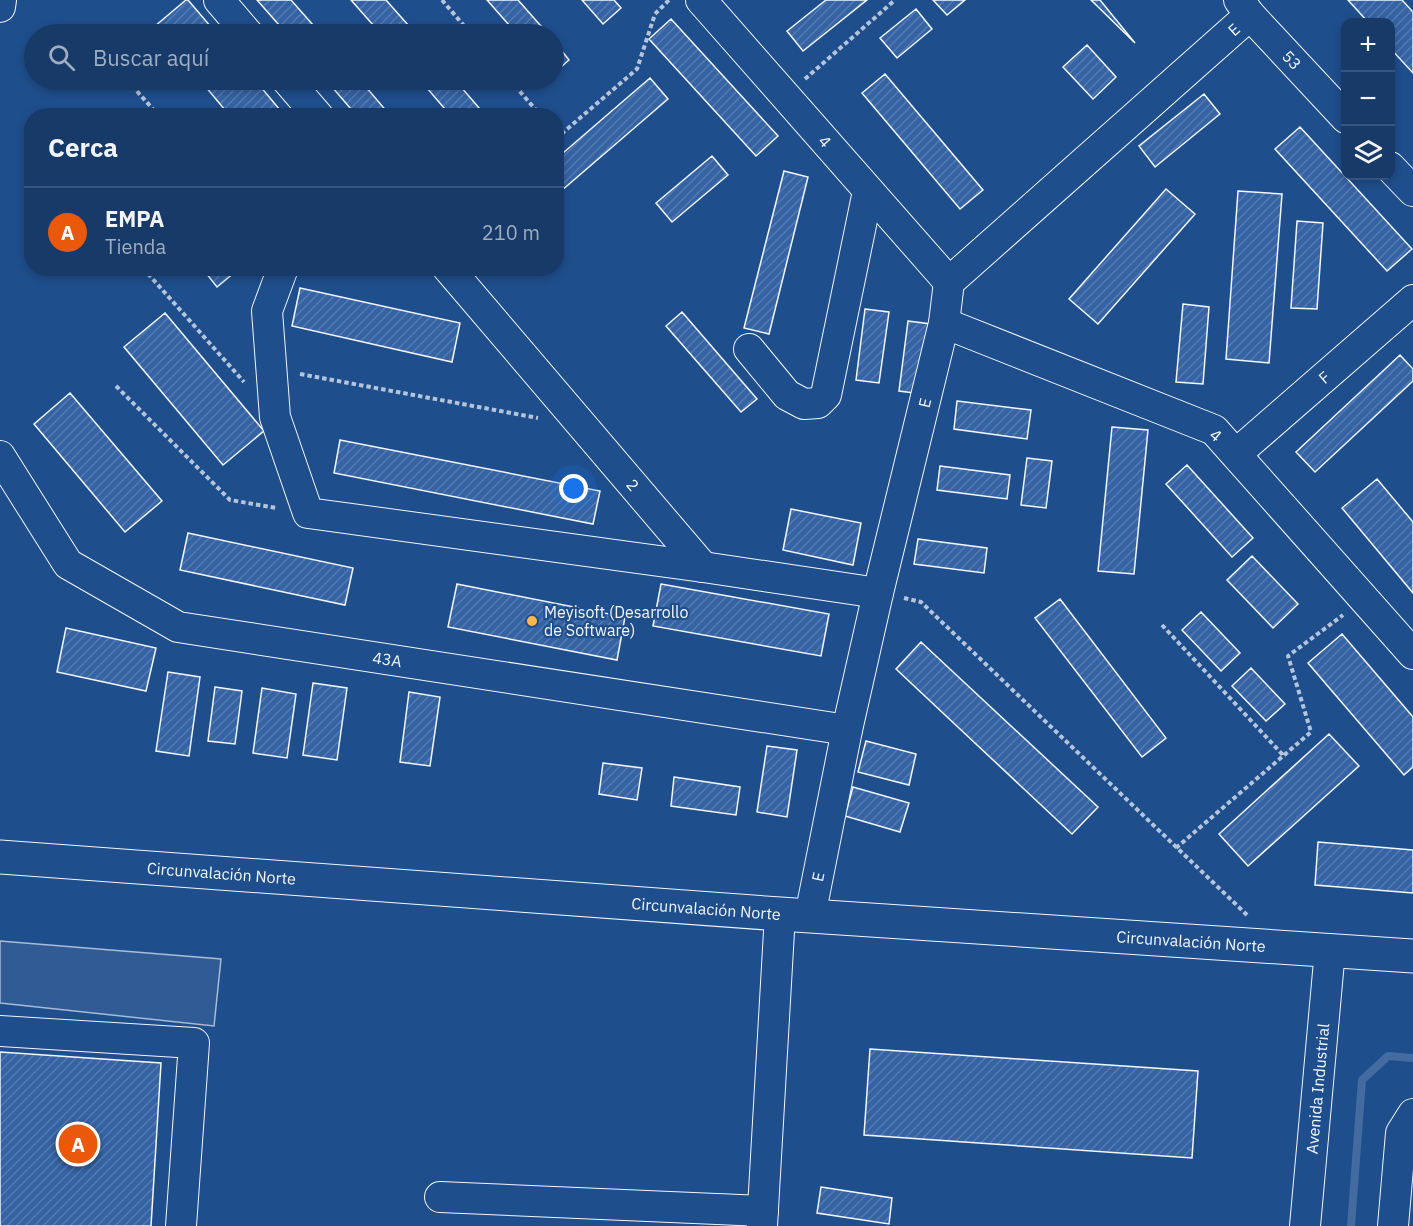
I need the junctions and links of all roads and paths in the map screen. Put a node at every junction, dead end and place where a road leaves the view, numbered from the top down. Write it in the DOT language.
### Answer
graph roads {
  1 [pos="1,0"];
  2 [pos="219,0"];
  3 [pos="442,0"];
  4 [pos="669,0"];
  5 [pos="701,0"];
  6 [pos="895,0"];
  7 [pos="0,7"];
  8 [pos="1245,8"];
  9 [pos="239,24"];
  10 [pos="462,24"];
  11 [pos="136,90"];
  12 [pos="296,90"];
  13 [pos="519,90"];
  14 [pos="786,96"];
  15 [pos="152,108"];
  16 [pos="311,108"];
  17 [pos="534,108"];
  18 [pos="1341,113"];
  19 [pos="564,132"];
  20 [pos="1395,171"];
  21 [pos="868,190"];
  22 [pos="1413,191"];
  23 [pos="150,276"];
  24 [pos="280,276"];
  25 [pos="455,276"];
  26 [pos="949,282"];
  27 [pos="1413,300"];
  28 [pos="944,323"];
  29 [pos="749,349"];
  30 [pos="271,368"];
  31 [pos="116,386"];
  32 [pos="274,417"];
  33 [pos="583,426"];
  34 [pos="1236,454"];
  35 [pos="0,456"];
  36 [pos="308,513"];
  37 [pos="703,567"];
  38 [pos="878,594"];
  39 [pos="1364,599"];
  40 [pos="1162,625"];
  41 [pos="1413,654"];
  42 [pos="847,730"];
  43 [pos="1283,755"];
  44 [pos="1176,848"];
  45 [pos="0,857"];
  46 [pos="795,915"];
  47 [pos="1280,947"];
  48 [pos="1330,950"];
  49 [pos="1413,956"];
  50 [pos="0,1031"];
  51 [pos="1413,1114"];
  52 [pos="440,1197"];
  53 [pos="763,1219"];
  54 [pos="181,1226"];
  55 [pos="1305,1226"];
  56 [pos="1393,1226"];
  1 -- 7 [label="street"];
  2 -- 9 [label="street"];
  3 -- 10 [label="path"];
  4 -- 19 [label="path"];
  5 -- 14 [label="street, 4"];
  6 -- 14 [label="path"];
  8 -- 18 [label="street, 53"];
  8 -- 26 [label="street, E"];
  11 -- 15 [label="path"];
  12 -- 16 [label="street"];
  13 -- 17 [label="path"];
  14 -- 21 [label="street, 4"];
  20 -- 22 [label="street"];
  21 -- 26 [label="street, 4"];
  21 -- 29 [label="street"];
  23 -- 32 [label="path"];
  24 -- 30 [label="street"];
  25 -- 33 [label="street, 2"];
  26 -- 28 [label="street, E"];
  27 -- 34 [label="street, F"];
  28 -- 34 [label="street, 4"];
  28 -- 38 [label="street, E"];
  30 -- 32 [label="street"];
  30 -- 33 [label="path"];
  31 -- 36 [label="path"];
  32 -- 36 [label="street"];
  33 -- 37 [label="street, 2"];
  34 -- 39 [label="street, 4"];
  35 -- 42 [label="street, 43A"];
  36 -- 37 [label="street"];
  37 -- 38 [label="street"];
  38 -- 42 [label="street, E"];
  38 -- 44 [label="path"];
  39 -- 41 [label="street, 4"];
  39 -- 43 [label="path"];
  40 -- 43 [label="path"];
  42 -- 46 [label="street, E"];
  43 -- 44 [label="path"];
  44 -- 47 [label="path"];
  45 -- 46 [label="main road, Circunvalación Norte"];
  46 -- 47 [label="main road, Circunvalación Norte"];
  46 -- 53 [label="street, E"];
  47 -- 48 [label="main road, Circunvalación Norte"];
  48 -- 49 [label="main road, Circunvalación Norte"];
  48 -- 55 [label="street, Avenida Industrial"];
  50 -- 54 [label="street"];
  51 -- 56 [label="street"];
  52 -- 53 [label="street"];
}
